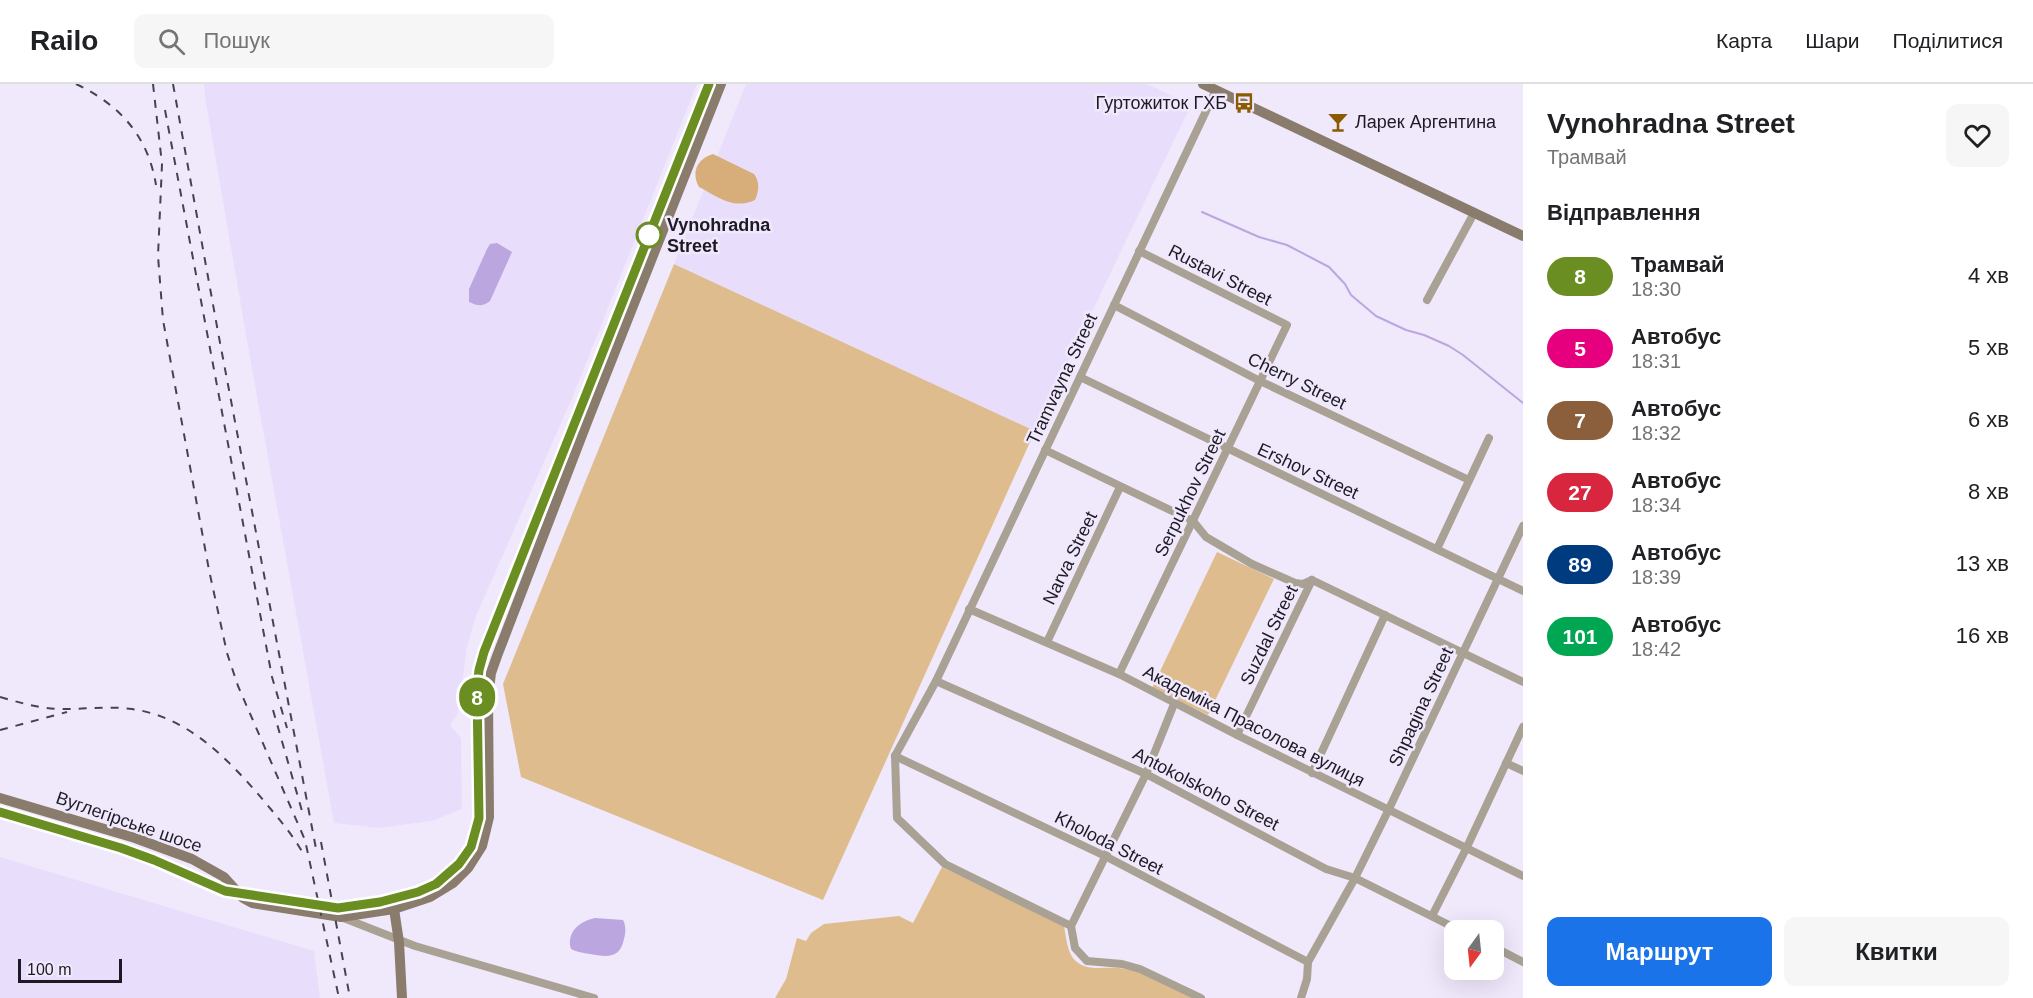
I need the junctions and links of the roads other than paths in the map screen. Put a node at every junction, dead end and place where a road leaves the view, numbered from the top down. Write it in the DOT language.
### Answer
graph roads {
  1 [pos="721,84"];
  2 [pos="1203,84"];
  3 [pos="1219,87"];
  4 [pos="1474,213"];
  5 [pos="1523,236"];
  6 [pos="1139,251"];
  7 [pos="1427,300"];
  8 [pos="1114,305"];
  9 [pos="1287,325"];
  10 [pos="1080,377"];
  11 [pos="1260,381"];
  12 [pos="1489,438"];
  13 [pos="1227,449"];
  14 [pos="1045,450"];
  15 [pos="1469,480"];
  16 [pos="1120,487"];
  17 [pos="1193,521"];
  18 [pos="1523,526"];
  19 [pos="1437,549"];
  20 [pos="1498,578"];
  21 [pos="1312,580"];
  22 [pos="1523,591"];
  23 [pos="969,609"];
  24 [pos="1385,615"];
  25 [pos="1047,642"];
  26 [pos="1463,652"];
  27 [pos="1119,674"];
  28 [pos="936,681"];
  29 [pos="1523,682"];
  30 [pos="1174,704"];
  31 [pos="1523,727"];
  32 [pos="1237,735"];
  33 [pos="895,756"];
  34 [pos="1506,763"];
  35 [pos="1523,771"];
  36 [pos="1312,773"];
  37 [pos="1146,774"];
  38 [pos="0,798"];
  39 [pos="1388,811"];
  40 [pos="1466,849"];
  41 [pos="1106,856"];
  42 [pos="1523,876"];
  43 [pos="1355,878"];
  44 [pos="394,909"];
  45 [pos="1432,916"];
  46 [pos="341,917"];
  47 [pos="1444,922"];
  48 [pos="1071,926"];
  49 [pos="399,940"];
  50 [pos="1504,952"];
  51 [pos="1308,962"];
  52 [pos="1523,962"];
  53 [pos="402,998"];
  54 [pos="594,998"];
  55 [pos="1201,998"];
  56 [pos="1301,998"];
  1 -- 44 [label="street, Вуглегірське шосе"];
  2 -- 3 [label="street"];
  3 -- 4 [label="street"];
  3 -- 6 [label="street, Tramvayna Street"];
  4 -- 5 [label="street"];
  4 -- 7 [label="street"];
  6 -- 8 [label="street, Tramvayna Street"];
  6 -- 9 [label="street, Rustavi Street"];
  8 -- 10 [label="street, Tramvayna Street"];
  8 -- 11 [label="street, Cherry Street"];
  9 -- 11 [label="street, Serpukhov Street"];
  10 -- 13 [label="street, Ershov Street"];
  10 -- 14 [label="street, Tramvayna Street"];
  11 -- 13 [label="street, Serpukhov Street"];
  11 -- 15 [label="street, Cherry Street"];
  12 -- 15 [label="street"];
  13 -- 17 [label="street, Serpukhov Street"];
  13 -- 19 [label="street, Ershov Street"];
  14 -- 16 [label="street"];
  14 -- 23 [label="street, Tramvayna Street"];
  15 -- 19 [label="street"];
  16 -- 17 [label="street"];
  16 -- 25 [label="street, Narva Street"];
  17 -- 21 [label="street"];
  17 -- 27 [label="street, Serpukhov Street"];
  18 -- 20 [label="street, Shpagina Street"];
  19 -- 20 [label="street, Ershov Street"];
  20 -- 22 [label="street, Ershov Street"];
  20 -- 26 [label="street, Shpagina Street"];
  21 -- 24 [label="street"];
  21 -- 32 [label="street, Suzdal Street"];
  23 -- 25 [label="street, Академіка Прасолова вулиця"];
  23 -- 28 [label="street, Tramvayna Street"];
  24 -- 26 [label="street"];
  24 -- 36 [label="street"];
  25 -- 27 [label="street, Академіка Прасолова вулиця"];
  26 -- 29 [label="street"];
  26 -- 39 [label="street, Shpagina Street"];
  27 -- 30 [label="street, Академіка Прасолова вулиця"];
  28 -- 33 [label="street, Tramvayna Street"];
  28 -- 37 [label="street, Antokolskoho Street"];
  30 -- 32 [label="street, Академіка Прасолова вулиця"];
  30 -- 37 [label="street"];
  31 -- 34 [label="street"];
  32 -- 36 [label="street, Академіка Прасолова вулиця"];
  33 -- 41 [label="street, Kholoda Street"];
  33 -- 48 [label="street"];
  34 -- 35 [label="street"];
  34 -- 40 [label="street"];
  36 -- 39 [label="street, Академіка Прасолова вулиця"];
  37 -- 41 [label="street"];
  37 -- 43 [label="street, Antokolskoho Street"];
  38 -- 46 [label="street, Вуглегірське шосе"];
  39 -- 40 [label="street, Академіка Прасолова вулиця"];
  39 -- 43 [label="street, Shpagina Street"];
  40 -- 42 [label="street, Академіка Прасолова вулиця"];
  40 -- 45 [label="street"];
  41 -- 48 [label="street"];
  41 -- 51 [label="street, Kholoda Street"];
  43 -- 45 [label="street, Antokolskoho Street"];
  43 -- 51 [label="street, Shpagina Street"];
  44 -- 46 [label="street, Вуглегірське шосе"];
  44 -- 49 [label="street"];
  45 -- 47 [label="street, Antokolskoho Street"];
  46 -- 49 [label="street"];
  48 -- 55 [label="street"];
  49 -- 53 [label="street"];
  49 -- 54 [label="street"];
  50 -- 52 [label="street"];
  51 -- 56 [label="street, Shpagina Street"];
}
